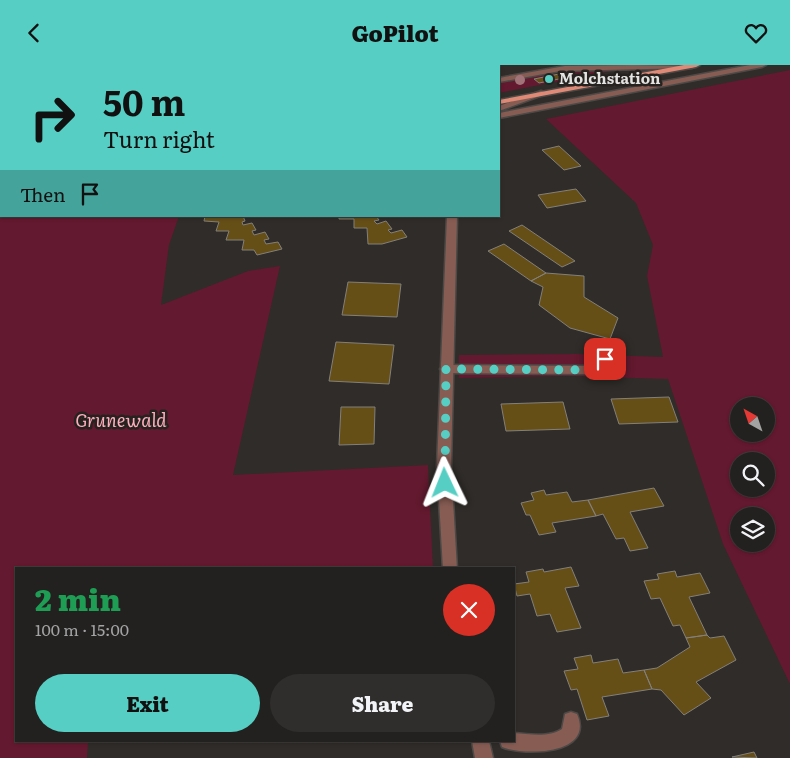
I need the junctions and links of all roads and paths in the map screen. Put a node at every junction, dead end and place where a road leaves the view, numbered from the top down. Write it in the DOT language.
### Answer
graph roads {
  1 [pos="580,65"];
  2 [pos="694,65"];
  3 [pos="762,65"];
  4 [pos="558,69"];
  5 [pos="500,80"];
  6 [pos="544,93"];
  7 [pos="500,102"];
  8 [pos="500,109"];
  9 [pos="500,117"];
  10 [pos="452,217"];
  11 [pos="605,359"];
  12 [pos="446,369"];
  13 [pos="450,567"];
  14 [pos="571,721"];
  15 [pos="515,741"];
  16 [pos="480,742"];
  17 [pos="484,758"];
  1 -- 4 [label="street"];
  2 -- 4 [label="street"];
  2 -- 6 [label="main road"];
  3 -- 9 [label="street"];
  4 -- 5 [label="street"];
  6 -- 7 [label="main road"];
  6 -- 8 [label="street"];
  10 -- 12 [label="street"];
  11 -- 12 [label="street"];
  12 -- 13 [label="street"];
  14 -- 15 [label="street"];
  16 -- 17 [label="street"];
}
